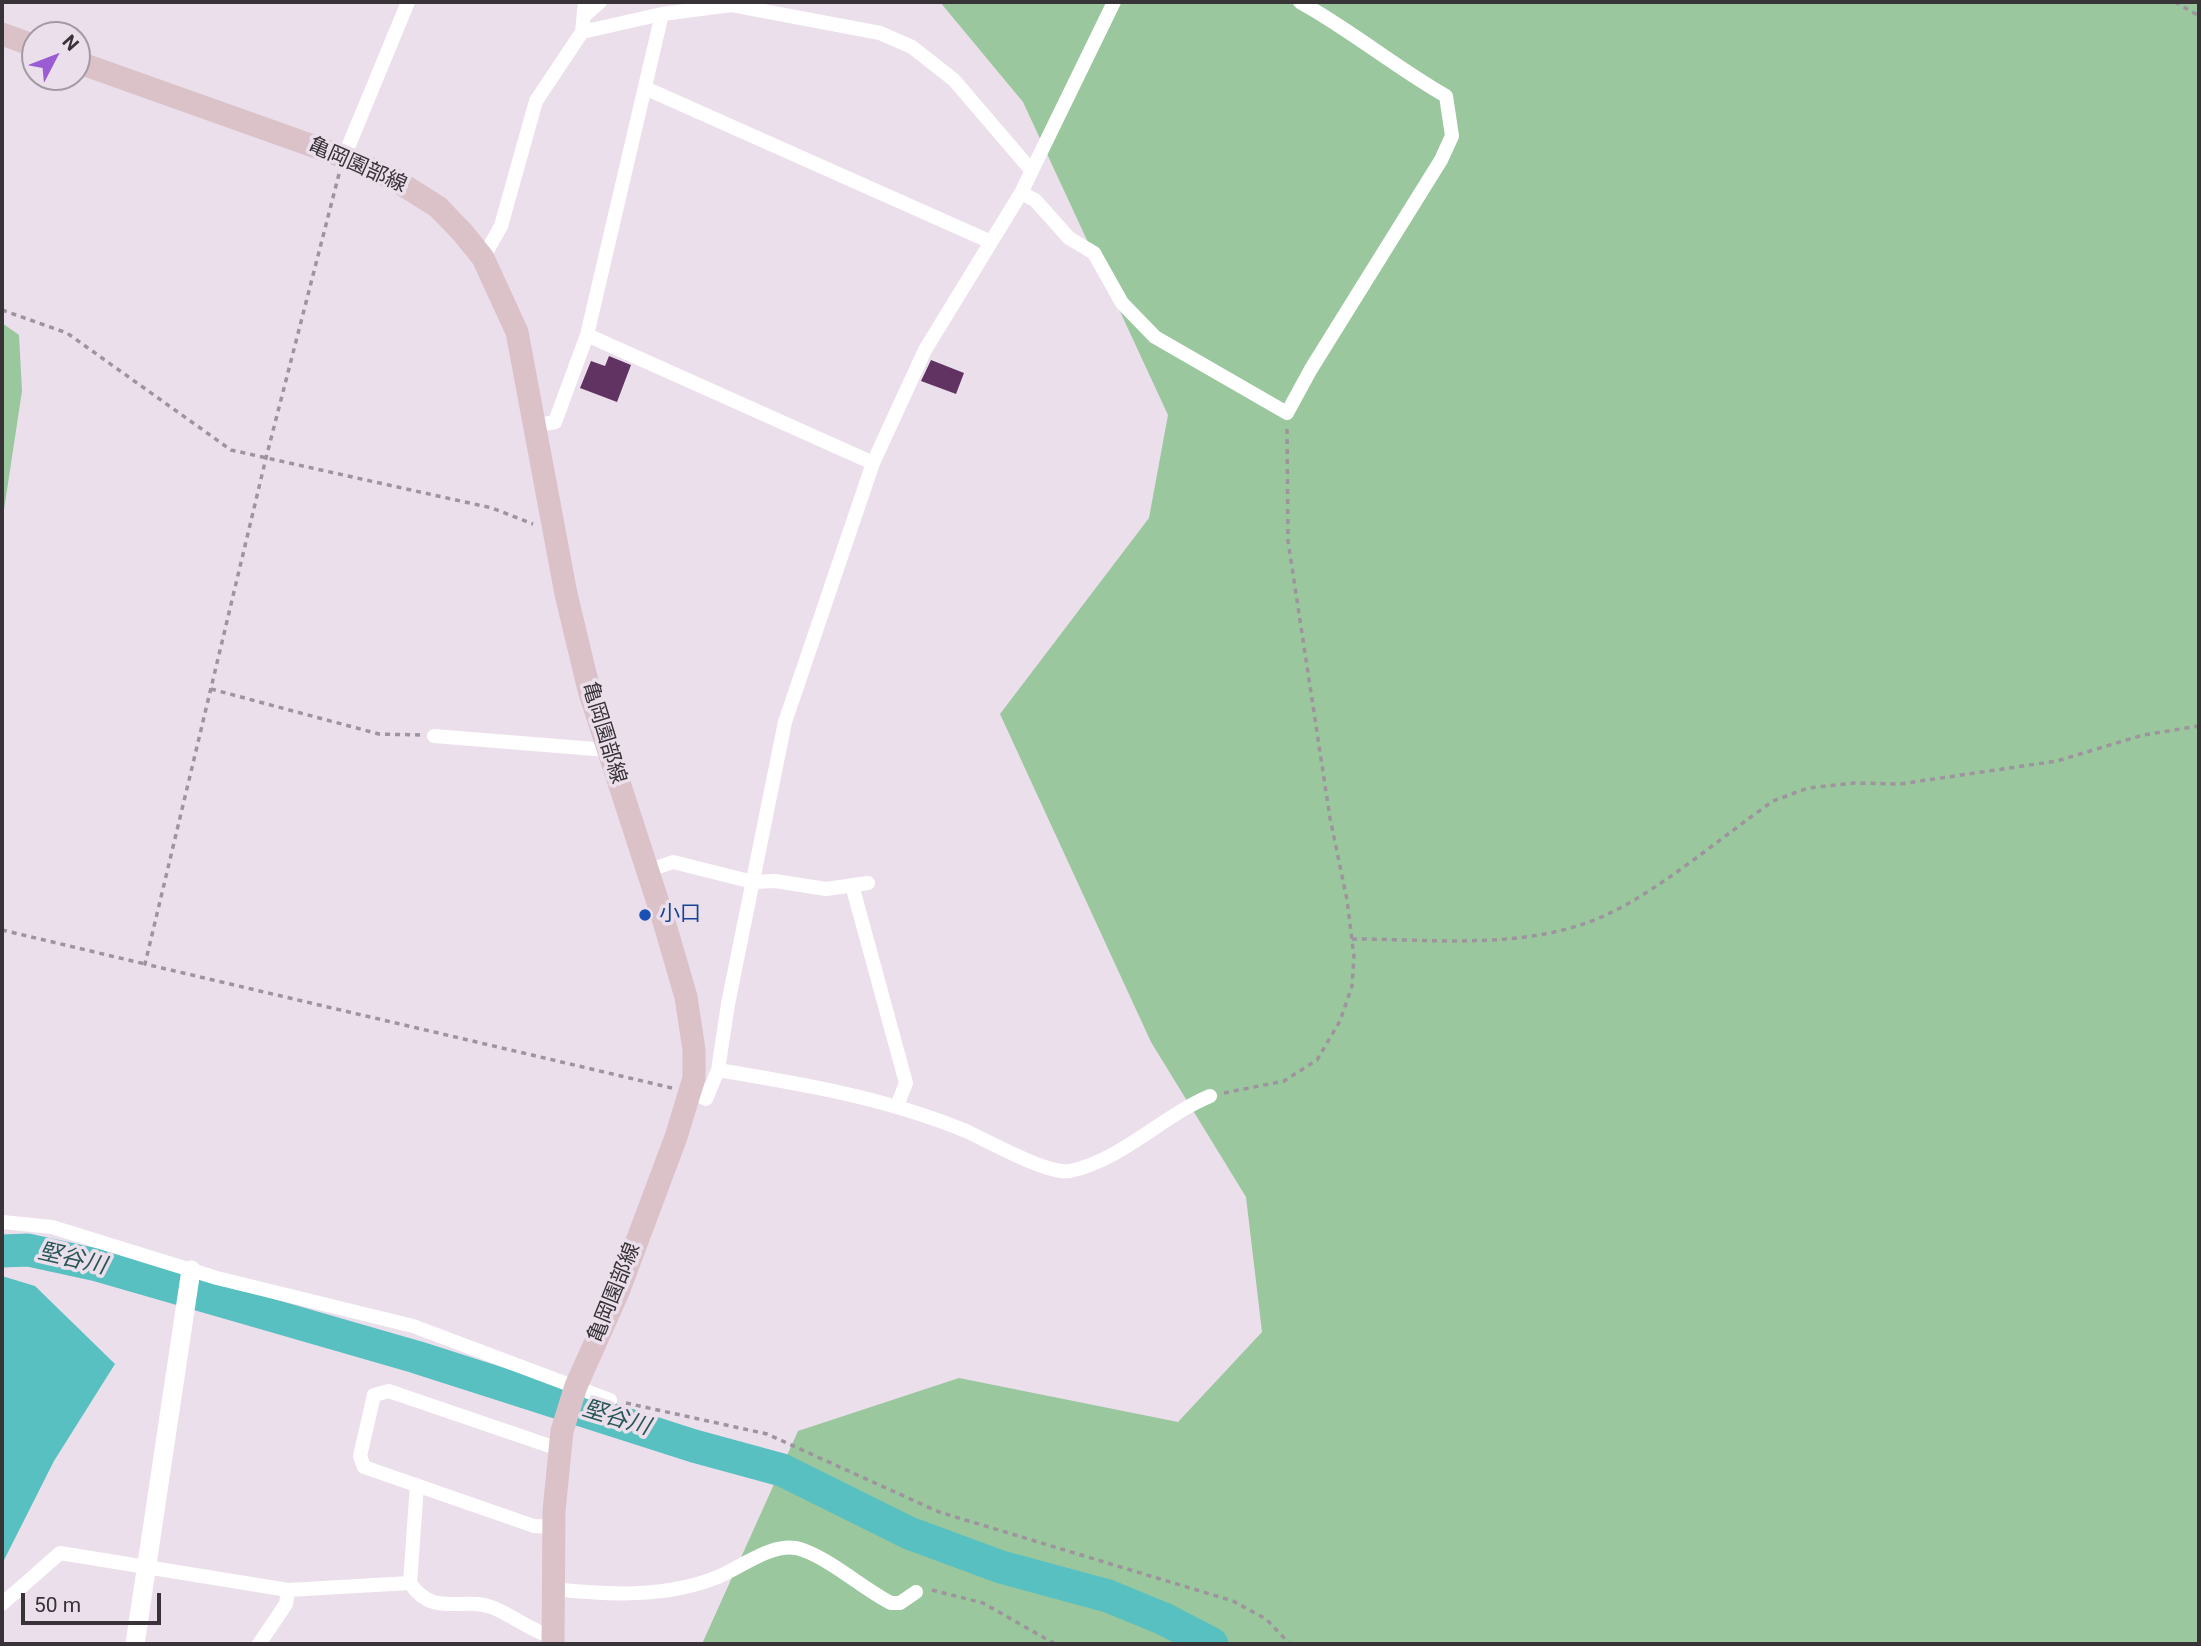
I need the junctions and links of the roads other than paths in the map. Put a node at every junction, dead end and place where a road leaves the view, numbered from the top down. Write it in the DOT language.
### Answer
graph roads {
  1 [pos="408,2"];
  2 [pos="600,2"];
  3 [pos="1114,2"];
  4 [pos="1300,2"];
  5 [pos="584,9"];
  6 [pos="663,14"];
  7 [pos="582,32"];
  8 [pos="2,34"];
  9 [pos="21,41"];
  10 [pos="91,67"];
  11 [pos="645,88"];
  12 [pos="344,157"];
  13 [pos="1031,170"];
  14 [pos="1021,193"];
  15 [pos="991,242"];
  16 [pos="483,258"];
  17 [pos="587,335"];
  18 [pos="534,426"];
  19 [pos="873,463"];
  20 [pos="433,736"];
  21 [pos="607,750"];
  22 [pos="647,871"];
  23 [pos="753,882"];
  24 [pos="868,883"];
  25 [pos="852,885"];
  26 [pos="718,1070"];
  27 [pos="691,1092"];
  28 [pos="1210,1096"];
  29 [pos="897,1106"];
  30 [pos="2,1222"];
  31 [pos="191,1270"];
  32 [pos="576,1386"];
  33 [pos="610,1400"];
  34 [pos="559,1449"];
  35 [pos="417,1486"];
  36 [pos="554,1527"];
  37 [pos="146,1568"];
  38 [pos="410,1583"];
  39 [pos="553,1589"];
  40 [pos="288,1590"];
  41 [pos="916,1592"];
  42 [pos="2,1604"];
  43 [pos="553,1641"];
  44 [pos="135,1644"];
  45 [pos="259,1644"];
  1 -- 12 [label="street"];
  2 -- 5 [label="street"];
  3 -- 13 [label="street"];
  4 -- 14 [label="street"];
  5 -- 7 [label="street"];
  6 -- 7 [label="street"];
  6 -- 11 [label="street"];
  6 -- 13 [label="street"];
  7 -- 16 [label="street"];
  8 -- 9 [label="main road"];
  10 -- 12 [label="main road, 亀岡園部線"];
  11 -- 15 [label="street"];
  11 -- 17 [label="street"];
  12 -- 16 [label="main road, 亀岡園部線"];
  13 -- 14 [label="street"];
  14 -- 15 [label="street"];
  15 -- 19 [label="street"];
  16 -- 18 [label="main road, 亀岡園部線"];
  17 -- 18 [label="street"];
  17 -- 19 [label="street"];
  18 -- 21 [label="main road, 亀岡園部線"];
  19 -- 23 [label="street"];
  20 -- 21 [label="street"];
  21 -- 22 [label="main road, 亀岡園部線"];
  22 -- 23 [label="street"];
  22 -- 27 [label="main road, 亀岡園部線"];
  23 -- 25 [label="street"];
  23 -- 26 [label="street"];
  24 -- 25 [label="street"];
  25 -- 29 [label="street"];
  26 -- 27 [label="street"];
  26 -- 29 [label="street"];
  27 -- 32 [label="main road, 亀岡園部線"];
  28 -- 29 [label="street"];
  30 -- 31 [label="street"];
  31 -- 32 [label="street"];
  31 -- 37 [label="street"];
  32 -- 33 [label="street"];
  32 -- 34 [label="main road, 亀岡園部線"];
  34 -- 35 [label="street"];
  34 -- 36 [label="main road, 亀岡園部線"];
  35 -- 36 [label="street"];
  35 -- 38 [label="street"];
  36 -- 39 [label="main road, 亀岡園部線"];
  37 -- 40 [label="street"];
  37 -- 42 [label="street"];
  37 -- 44 [label="street"];
  38 -- 40 [label="street"];
  38 -- 43 [label="street"];
  39 -- 41 [label="street"];
  39 -- 43 [label="main road, 亀岡園部線"];
  40 -- 45 [label="street"];
}
